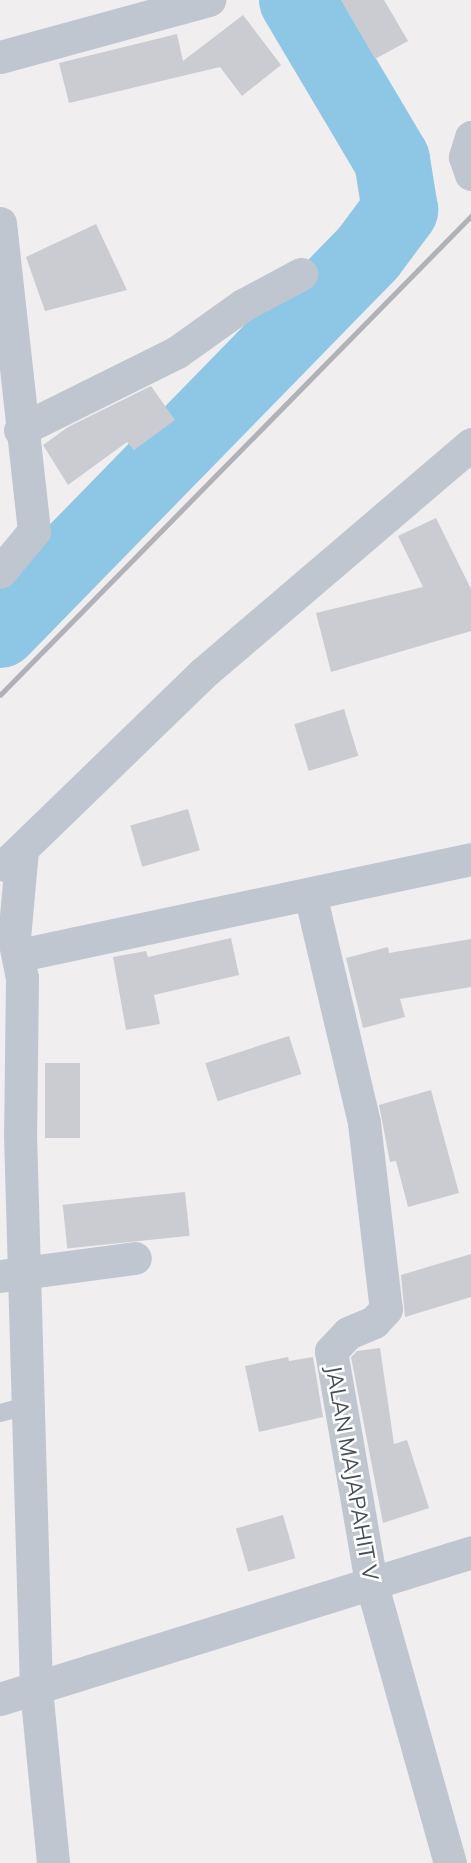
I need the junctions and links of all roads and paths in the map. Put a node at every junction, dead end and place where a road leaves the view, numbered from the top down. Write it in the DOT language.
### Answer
graph roads {
  1 [pos="209,0"];
  2 [pos="0,57"];
  3 [pos="471,137"];
  4 [pos="471,174"];
  5 [pos="0,223"];
  6 [pos="301,274"];
  7 [pos="20,430"];
  8 [pos="471,444"];
  9 [pos="0,572"];
  10 [pos="471,859"];
  11 [pos="11,860"];
  12 [pos="310,894"];
  13 [pos="12,942"];
  14 [pos="135,1258"];
  15 [pos="13,1273"];
  16 [pos="15,1409"];
  17 [pos="471,1552"];
  18 [pos="370,1582"];
  19 [pos="36,1689"];
  20 [pos="0,1699"];
  21 [pos="53,1863"];
  22 [pos="450,1863"];
  1 -- 2 [label="street"];
  3 -- 4 [label="street"];
  5 -- 7 [label="street"];
  6 -- 7 [label="street"];
  7 -- 9 [label="street"];
  8 -- 11 [label="street"];
  10 -- 12 [label="street"];
  11 -- 13 [label="street"];
  12 -- 13 [label="street"];
  12 -- 18 [label="street, JALAN MAJAPAHIT V"];
  13 -- 15 [label="street"];
  14 -- 15 [label="street"];
  15 -- 16 [label="street"];
  16 -- 19 [label="street"];
  17 -- 18 [label="street"];
  18 -- 19 [label="street"];
  18 -- 22 [label="street, JALAN MAJAPAHIT V"];
  19 -- 20 [label="street"];
  19 -- 21 [label="street"];
}
